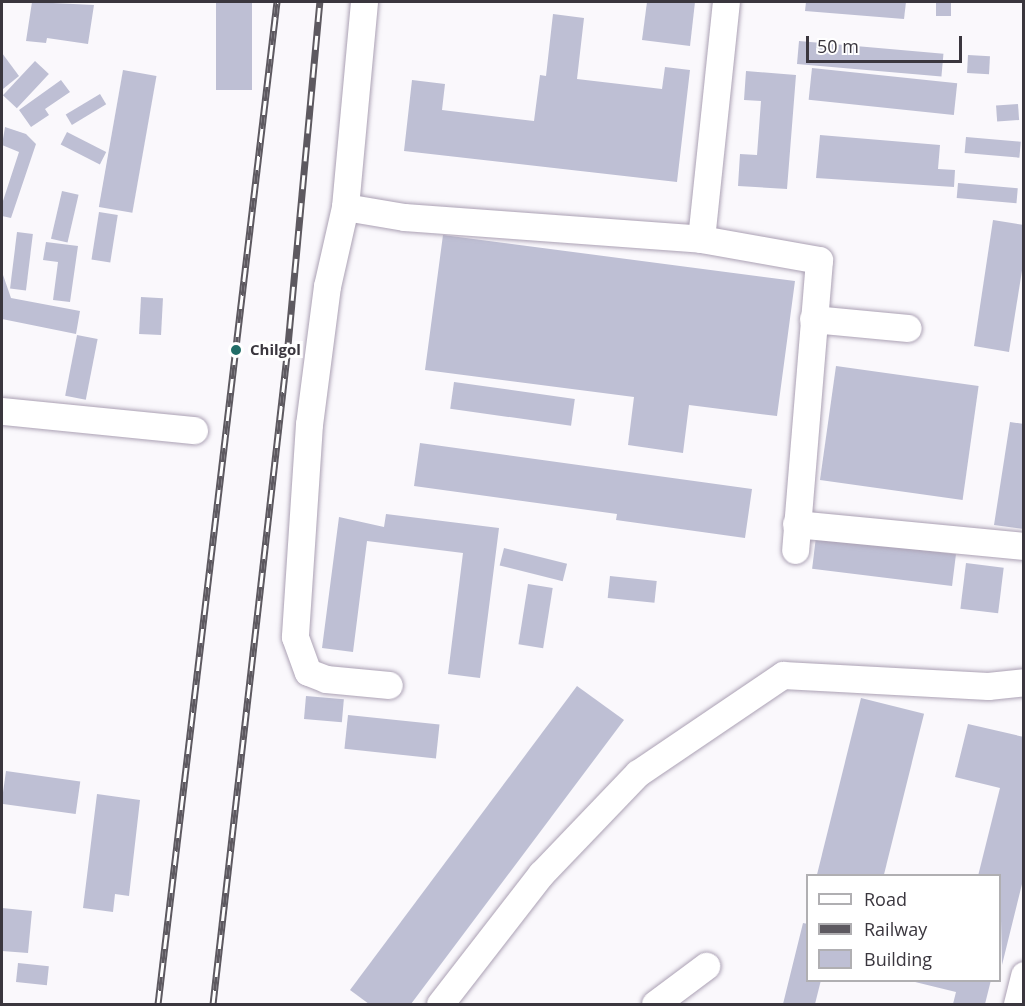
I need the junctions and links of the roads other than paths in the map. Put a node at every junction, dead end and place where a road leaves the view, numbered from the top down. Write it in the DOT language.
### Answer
graph roads {
  1 [pos="364,2"];
  2 [pos="726,2"];
  3 [pos="345,207"];
  4 [pos="701,238"];
  5 [pos="813,319"];
  6 [pos="908,328"];
  7 [pos="2,411"];
  8 [pos="194,430"];
  9 [pos="1023,546"];
  10 [pos="1023,682"];
  11 [pos="389,685"];
  12 [pos="706,966"];
  13 [pos="1023,975"];
  14 [pos="440,1005"];
  15 [pos="655,1005"];
  16 [pos="1017,1005"];
  1 -- 3 [label="street"];
  2 -- 4 [label="street"];
  3 -- 4 [label="street"];
  3 -- 11 [label="street"];
  4 -- 5 [label="street"];
  5 -- 6 [label="street"];
  5 -- 9 [label="street"];
  7 -- 8 [label="street"];
  10 -- 14 [label="street"];
  12 -- 15 [label="street"];
  13 -- 16 [label="street"];
}
